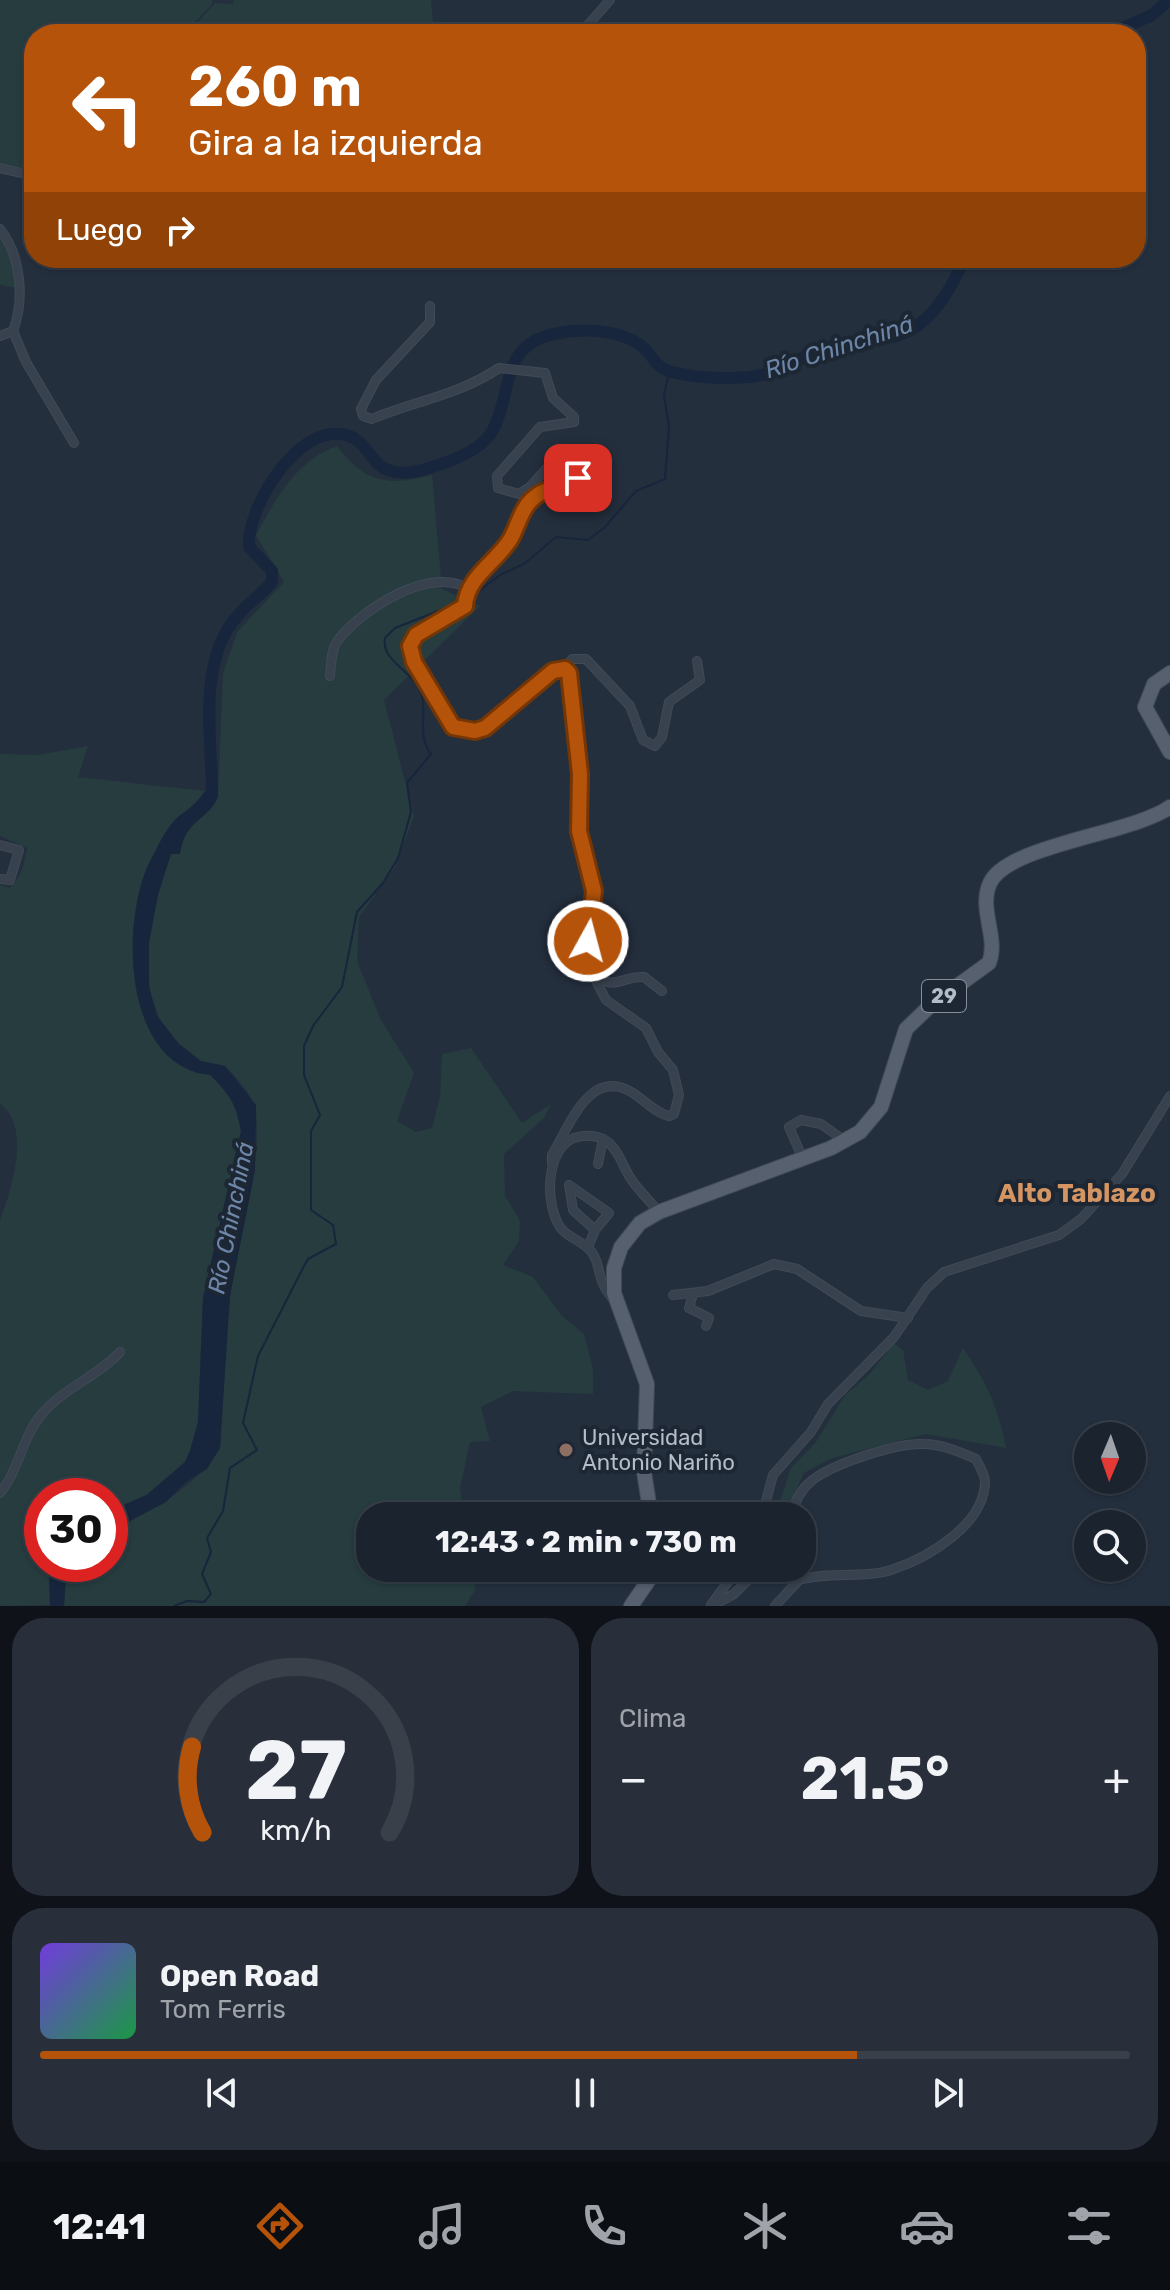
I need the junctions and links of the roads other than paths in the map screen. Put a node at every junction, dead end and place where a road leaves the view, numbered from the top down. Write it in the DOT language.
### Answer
graph roads {
  1 [pos="610,0"];
  2 [pos="589,24"];
  3 [pos="0,168"];
  4 [pos="24,174"];
  5 [pos="0,229"];
  6 [pos="430,306"];
  7 [pos="13,331"];
  8 [pos="0,336"];
  9 [pos="74,443"];
  10 [pos="470,590"];
  11 [pos="697,661"];
  12 [pos="565,669"];
  13 [pos="1170,673"];
  14 [pos="330,676"];
  15 [pos="1170,752"];
  16 [pos="1170,807"];
  17 [pos="0,845"];
  18 [pos="5,879"];
  19 [pos="592,973"];
  20 [pos="662,991"];
  21 [pos="1170,1096"];
  22 [pos="603,1139"];
  23 [pos="846,1141"];
  24 [pos="803,1159"];
  25 [pos="552,1163"];
  26 [pos="598,1164"];
  27 [pos="659,1212"];
  28 [pos="595,1230"];
  29 [pos="588,1247"];
  30 [pos="693,1294"];
  31 [pos="673,1295"];
  32 [pos="616,1303"];
  33 [pos="908,1318"];
  34 [pos="706,1326"];
  35 [pos="120,1352"];
  36 [pos="0,1493"];
  37 [pos="649,1502"];
  38 [pos="766,1502"];
  39 [pos="798,1502"];
  40 [pos="816,1578"];
  41 [pos="647,1582"];
  42 [pos="728,1582"];
  43 [pos="746,1582"];
  44 [pos="797,1582"];
  45 [pos="631,1606"];
  46 [pos="711,1606"];
  47 [pos="775,1606"];
  1 -- 2 [label="street"];
  3 -- 4 [label="street"];
  5 -- 7 [label="street"];
  6 -- 10 [label="street"];
  7 -- 8 [label="street"];
  7 -- 9 [label="street"];
  10 -- 12 [label="street"];
  10 -- 14 [label="street"];
  11 -- 12 [label="street"];
  12 -- 19 [label="street"];
  13 -- 15 [label="main road"];
  16 -- 23 [label="main road, 29"];
  17 -- 18 [label="street"];
  19 -- 20 [label="street"];
  19 -- 25 [label="street"];
  21 -- 33 [label="street"];
  22 -- 25 [label="street"];
  22 -- 26 [label="street"];
  22 -- 27 [label="street"];
  23 -- 24 [label="main road, 29"];
  23 -- 24 [label="street"];
  24 -- 27 [label="main road, 29"];
  25 -- 29 [label="street"];
  27 -- 32 [label="main road, 29"];
  28 -- 28 [label="street"];
  28 -- 29 [label="street"];
  29 -- 32 [label="street"];
  30 -- 31 [label="street"];
  30 -- 33 [label="street"];
  30 -- 34 [label="street"];
  32 -- 37 [label="main road, 29"];
  33 -- 38 [label="street"];
  35 -- 36 [label="street"];
  39 -- 40 [label="street"];
  41 -- 45 [label="main road"];
  42 -- 46 [label="street"];
  43 -- 46 [label="street"];
  44 -- 47 [label="street"];
}
